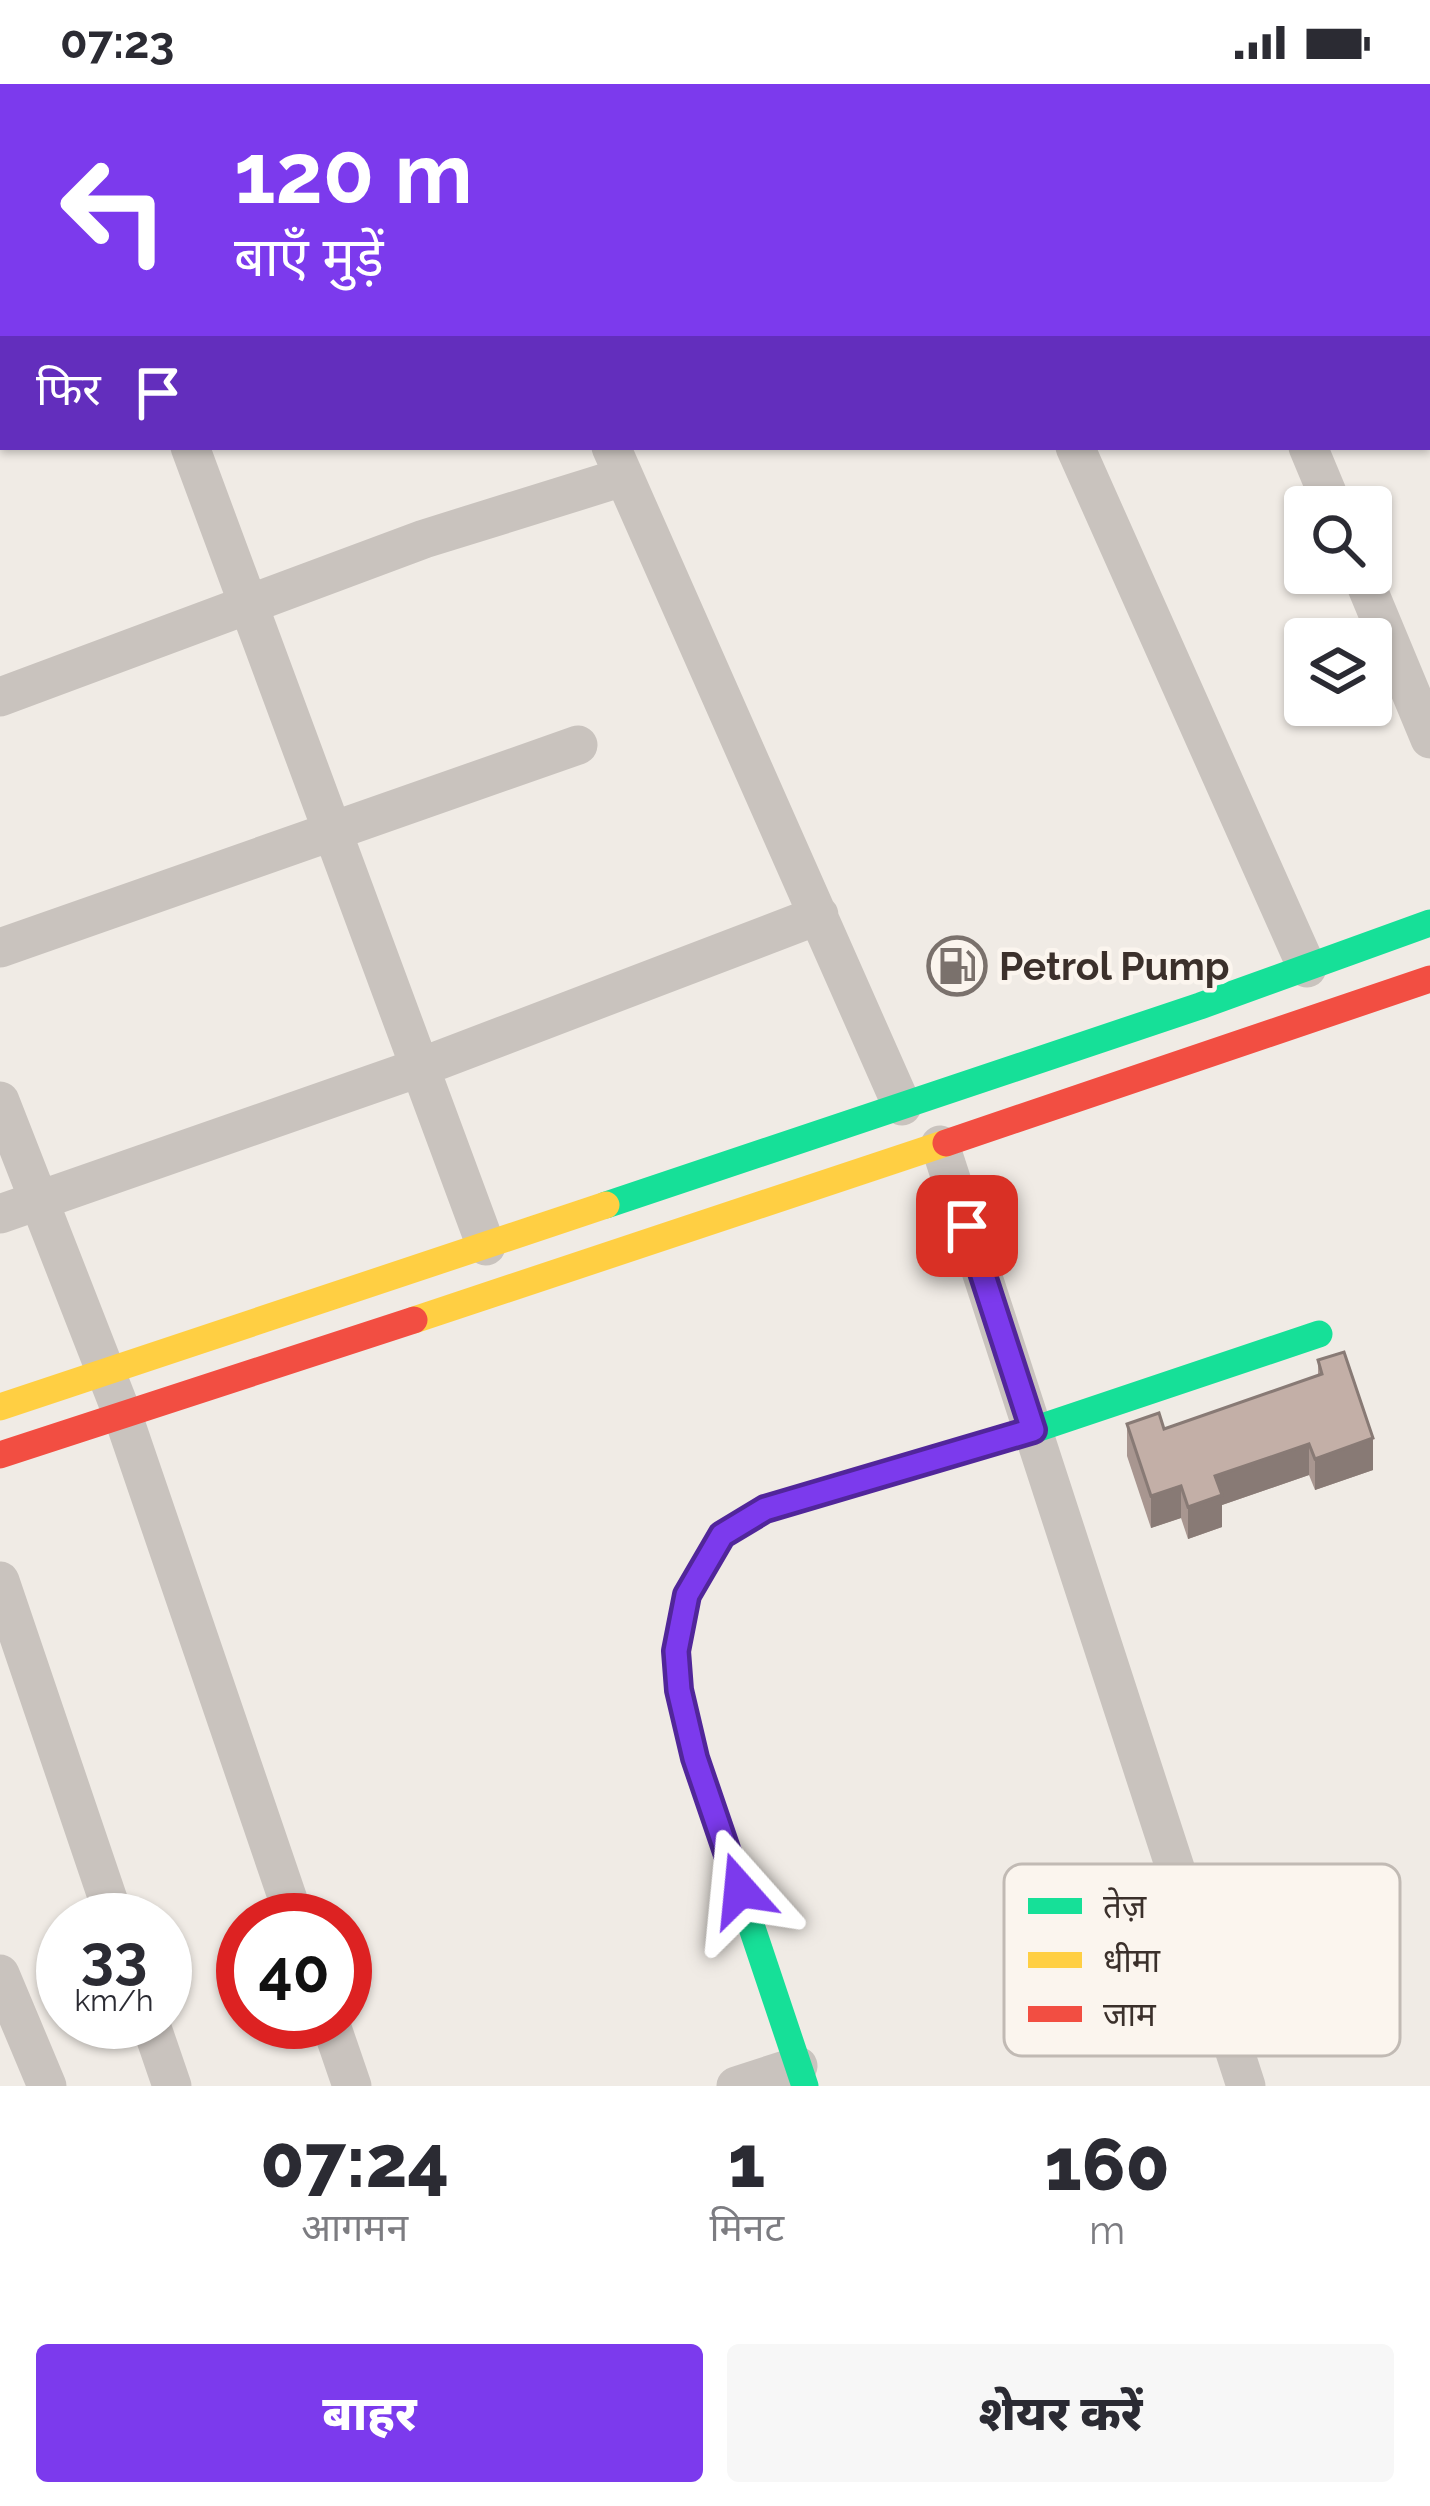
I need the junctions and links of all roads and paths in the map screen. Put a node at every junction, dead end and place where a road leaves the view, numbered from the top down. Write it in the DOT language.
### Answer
graph roads {
  1 [pos="191,450"];
  2 [pos="1076,450"];
  3 [pos="1309,450"];
  4 [pos="617,462"];
  5 [pos="1324,486"];
  6 [pos="1370,594"];
  7 [pos="248,604"];
  8 [pos="0,697"];
  9 [pos="1430,739"];
  10 [pos="578,745"];
  11 [pos="334,830"];
  12 [pos="819,915"];
  13 [pos="1430,923"];
  14 [pos="0,948"];
  15 [pos="1307,968"];
  16 [pos="1430,979"];
  17 [pos="421,1067"];
  18 [pos="0,1101"];
  19 [pos="902,1106"];
  20 [pos="940,1145"];
  21 [pos="39,1202"];
  22 [pos="0,1214"];
  23 [pos="486,1246"];
  24 [pos="1318,1334"];
  25 [pos="107,1372"];
  26 [pos="0,1407"];
  27 [pos="123,1416"];
  28 [pos="1033,1430"];
  29 [pos="0,1455"];
  30 [pos="0,1581"];
  31 [pos="1174,1864"];
  32 [pos="106,1893"];
  33 [pos="286,1893"];
  34 [pos="0,1974"];
  35 [pos="159,2049"];
  36 [pos="339,2049"];
  37 [pos="1236,2056"];
  38 [pos="801,2076"];
  39 [pos="47,2086"];
  40 [pos="172,2086"];
  41 [pos="352,2086"];
  42 [pos="736,2086"];
  43 [pos="1246,2086"];
  1 -- 7 [label="street"];
  2 -- 15 [label="street"];
  3 -- 5 [label="street"];
  4 -- 7 [label="street"];
  4 -- 12 [label="street"];
  6 -- 9 [label="street"];
  7 -- 8 [label="street"];
  7 -- 11 [label="street"];
  10 -- 11 [label="street"];
  11 -- 14 [label="street"];
  11 -- 17 [label="street"];
  12 -- 17 [label="street"];
  12 -- 19 [label="street"];
  13 -- 15 [label="main road"];
  15 -- 19 [label="main road"];
  16 -- 20 [label="main road"];
  17 -- 21 [label="street"];
  17 -- 23 [label="street"];
  18 -- 21 [label="street"];
  19 -- 23 [label="main road"];
  20 -- 27 [label="main road"];
  20 -- 28 [label="street"];
  21 -- 22 [label="street"];
  21 -- 25 [label="street"];
  23 -- 25 [label="main road"];
  24 -- 28 [label="main road"];
  25 -- 26 [label="main road"];
  25 -- 27 [label="street"];
  27 -- 29 [label="main road"];
  27 -- 33 [label="street"];
  28 -- 31 [label="street"];
  28 -- 38 [label="main road"];
  30 -- 32 [label="street"];
  34 -- 39 [label="street"];
  35 -- 40 [label="street"];
  36 -- 41 [label="street"];
  37 -- 43 [label="street"];
  38 -- 42 [label="street"];
}
